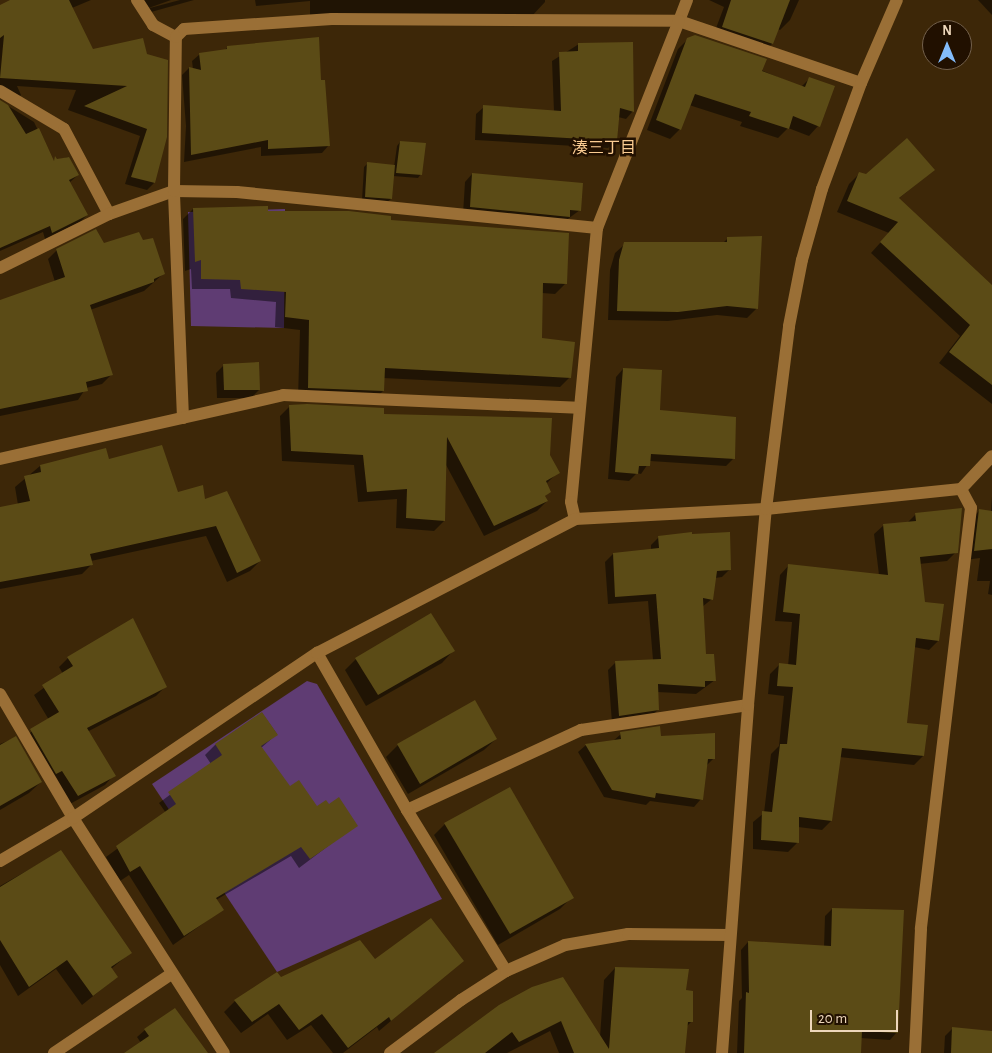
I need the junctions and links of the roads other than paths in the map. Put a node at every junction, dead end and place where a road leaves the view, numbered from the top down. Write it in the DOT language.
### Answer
graph roads {
  1 [pos="137,0"];
  2 [pos="687,0"];
  3 [pos="897,0"];
  4 [pos="679,21"];
  5 [pos="176,37"];
  6 [pos="860,83"];
  7 [pos="0,91"];
  8 [pos="174,191"];
  9 [pos="109,214"];
  10 [pos="597,228"];
  11 [pos="0,268"];
  12 [pos="578,408"];
  13 [pos="183,418"];
  14 [pos="992,456"];
  15 [pos="0,458"];
  16 [pos="961,489"];
  17 [pos="766,508"];
  18 [pos="575,519"];
  19 [pos="317,653"];
  20 [pos="0,694"];
  21 [pos="748,704"];
  22 [pos="407,810"];
  23 [pos="74,818"];
  24 [pos="0,861"];
  25 [pos="730,935"];
  26 [pos="506,971"];
  27 [pos="171,974"];
  28 [pos="54,1053"];
  29 [pos="224,1053"];
  30 [pos="390,1053"];
  31 [pos="722,1053"];
  32 [pos="915,1053"];
  1 -- 5 [label="street"];
  2 -- 4 [label="street"];
  3 -- 6 [label="street"];
  4 -- 5 [label="street"];
  4 -- 6 [label="street"];
  4 -- 10 [label="street"];
  5 -- 8 [label="street"];
  6 -- 17 [label="street"];
  7 -- 9 [label="street"];
  8 -- 9 [label="street"];
  8 -- 10 [label="street"];
  8 -- 13 [label="street"];
  9 -- 11 [label="street"];
  10 -- 12 [label="street"];
  12 -- 13 [label="street"];
  12 -- 18 [label="street"];
  13 -- 15 [label="street"];
  14 -- 16 [label="street"];
  16 -- 17 [label="street"];
  16 -- 32 [label="street"];
  17 -- 18 [label="street"];
  17 -- 21 [label="street"];
  18 -- 19 [label="street"];
  19 -- 22 [label="street"];
  19 -- 23 [label="street"];
  20 -- 23 [label="street"];
  21 -- 22 [label="street"];
  21 -- 25 [label="street"];
  22 -- 26 [label="street"];
  23 -- 24 [label="street"];
  23 -- 27 [label="street"];
  25 -- 26 [label="street"];
  25 -- 31 [label="street"];
  26 -- 30 [label="street"];
  27 -- 28 [label="street"];
  27 -- 29 [label="street"];
}
